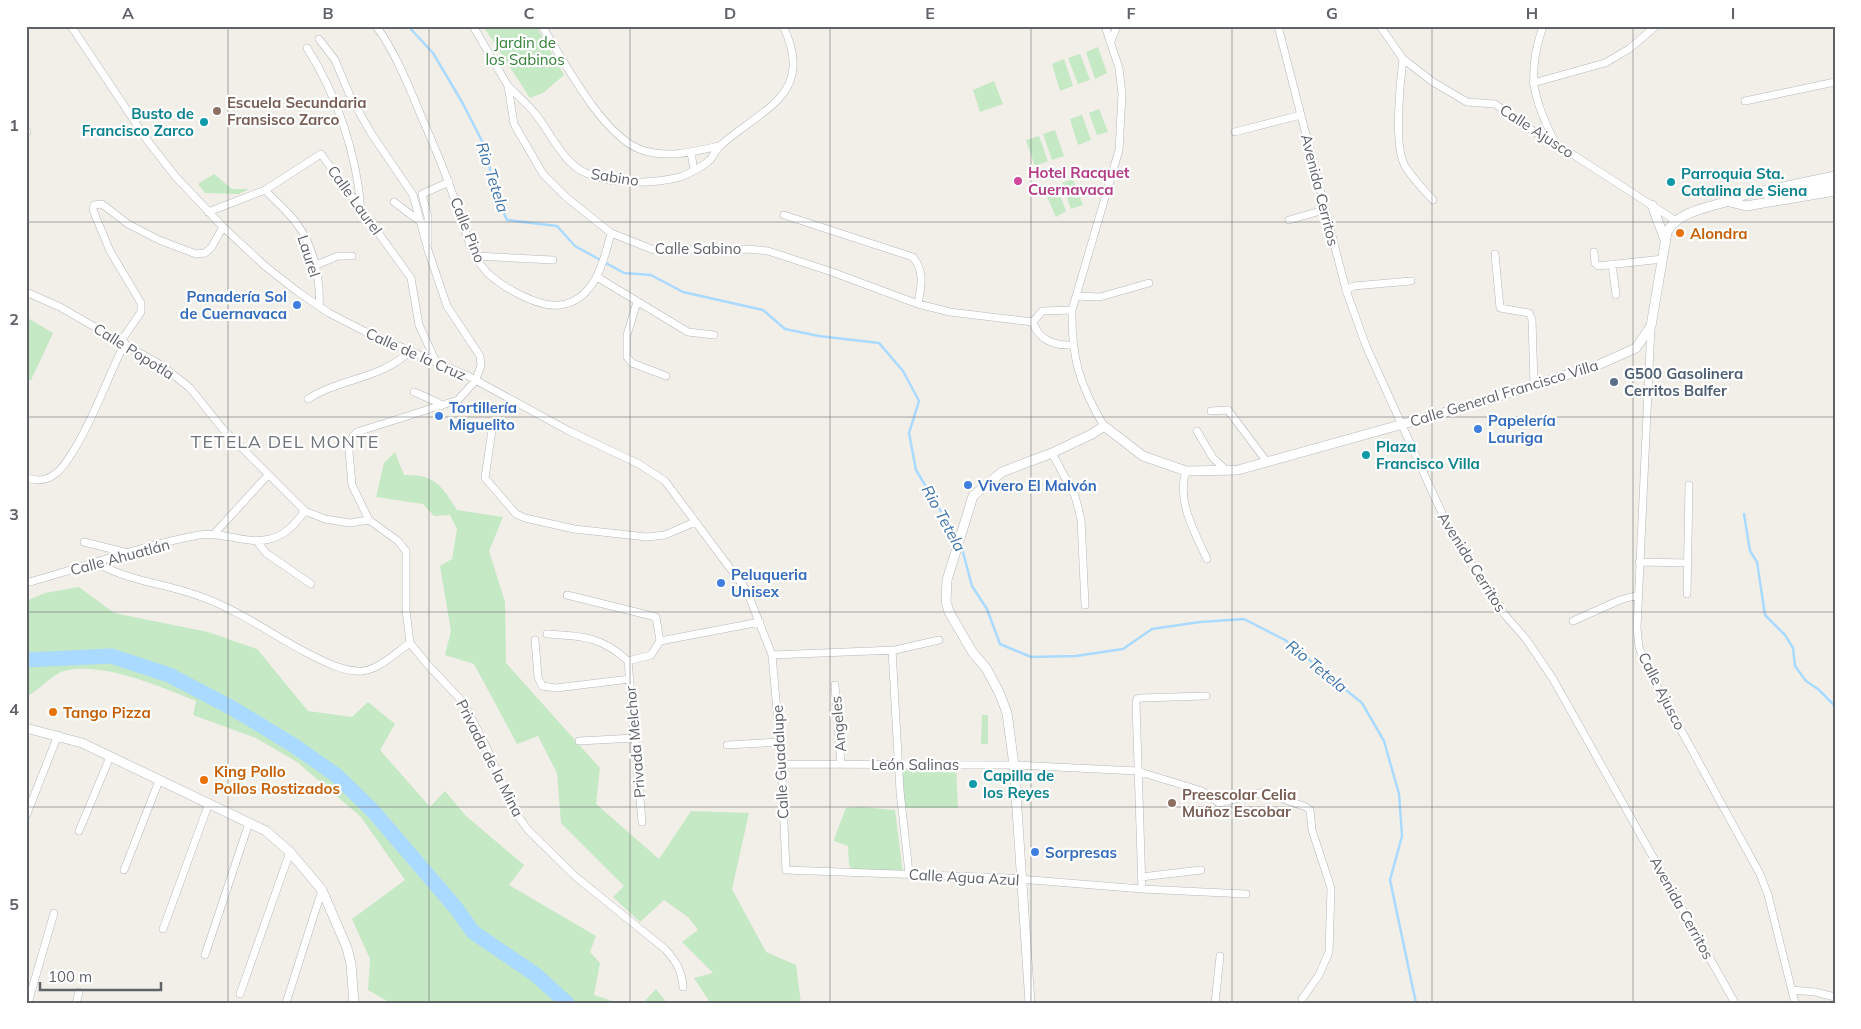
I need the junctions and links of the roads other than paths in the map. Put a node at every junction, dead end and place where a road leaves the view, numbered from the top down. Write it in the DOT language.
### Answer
graph roads {
  1 [pos="71,26"];
  2 [pos="376,26"];
  3 [pos="473,26"];
  4 [pos="542,26"];
  5 [pos="783,26"];
  6 [pos="1105,26"];
  7 [pos="1117,26"];
  8 [pos="1278,26"];
  9 [pos="1380,26"];
  10 [pos="1543,26"];
  11 [pos="1656,26"];
  12 [pos="319,39"];
  13 [pos="1111,41"];
  14 [pos="307,48"];
  15 [pos="1403,59"];
  16 [pos="1835,82"];
  17 [pos="1533,83"];
  18 [pos="508,86"];
  19 [pos="1745,101"];
  20 [pos="1301,115"];
  21 [pos="1235,132"];
  22 [pos="1555,143"];
  23 [pos="719,146"];
  24 [pos="691,153"];
  25 [pos="694,170"];
  26 [pos="1835,176"];
  27 [pos="449,182"];
  28 [pos="1835,183"];
  29 [pos="264,190"];
  30 [pos="1835,191"];
  31 [pos="1433,200"];
  32 [pos="394,202"];
  33 [pos="1730,202"];
  34 [pos="1652,205"];
  35 [pos="361,210"];
  36 [pos="1324,210"];
  37 [pos="208,212"];
  38 [pos="784,215"];
  39 [pos="1289,220"];
  40 [pos="1676,220"];
  41 [pos="422,223"];
  42 [pos="223,227"];
  43 [pos="611,234"];
  44 [pos="1665,241"];
  45 [pos="428,250"];
  46 [pos="1594,252"];
  47 [pos="1495,254"];
  48 [pos="352,256"];
  49 [pos="476,256"];
  50 [pos="1663,259"];
  51 [pos="553,260"];
  52 [pos="1612,264"];
  53 [pos="314,266"];
  54 [pos="598,275"];
  55 [pos="1411,281"];
  56 [pos="1149,283"];
  57 [pos="1346,290"];
  58 [pos="26,292"];
  59 [pos="1616,295"];
  60 [pos="1076,296"];
  61 [pos="637,302"];
  62 [pos="918,304"];
  63 [pos="319,306"];
  64 [pos="1072,310"];
  65 [pos="1033,322"];
  66 [pos="1651,326"];
  67 [pos="714,335"];
  68 [pos="123,342"];
  69 [pos="1072,345"];
  70 [pos="410,351"];
  71 [pos="436,362"];
  72 [pos="666,376"];
  73 [pos="475,381"];
  74 [pos="1534,385"];
  75 [pos="414,392"];
  76 [pos="308,399"];
  77 [pos="441,406"];
  78 [pos="1211,411"];
  79 [pos="1400,425"];
  80 [pos="1104,426"];
  81 [pos="492,430"];
  82 [pos="1197,431"];
  83 [pos="1052,453"];
  84 [pos="1268,462"];
  85 [pos="1186,471"];
  86 [pos="1227,471"];
  87 [pos="268,475"];
  88 [pos="26,478"];
  89 [pos="1689,485"];
  90 [pos="305,511"];
  91 [pos="369,520"];
  92 [pos="695,522"];
  93 [pos="214,534"];
  94 [pos="256,540"];
  95 [pos="84,542"];
  96 [pos="124,552"];
  97 [pos="1207,558"];
  98 [pos="1638,562"];
  99 [pos="97,563"];
  100 [pos="1688,563"];
  101 [pos="26,583"];
  102 [pos="311,584"];
  103 [pos="1687,594"];
  104 [pos="567,595"];
  105 [pos="1638,596"];
  106 [pos="1086,605"];
  107 [pos="1574,621"];
  108 [pos="760,622"];
  109 [pos="547,634"];
  110 [pos="535,640"];
  111 [pos="939,640"];
  112 [pos="660,641"];
  113 [pos="410,642"];
  114 [pos="892,650"];
  115 [pos="772,655"];
  116 [pos="628,661"];
  117 [pos="630,679"];
  118 [pos="835,685"];
  119 [pos="1206,696"];
  120 [pos="26,728"];
  121 [pos="58,736"];
  122 [pos="635,738"];
  123 [pos="579,741"];
  124 [pos="780,742"];
  125 [pos="727,745"];
  126 [pos="110,757"];
  127 [pos="898,763"];
  128 [pos="781,764"];
  129 [pos="842,764"];
  130 [pos="1014,765"];
  131 [pos="1138,772"];
  132 [pos="160,781"];
  133 [pos="209,803"];
  134 [pos="26,816"];
  135 [pos="249,822"];
  136 [pos="642,822"];
  137 [pos="79,831"];
  138 [pos="290,852"];
  139 [pos="124,870"];
  140 [pos="786,870"];
  141 [pos="1201,870"];
  142 [pos="909,873"];
  143 [pos="1142,877"];
  144 [pos="1022,880"];
  145 [pos="1142,889"];
  146 [pos="322,890"];
  147 [pos="1246,894"];
  148 [pos="54,912"];
  149 [pos="163,929"];
  150 [pos="206,955"];
  151 [pos="1220,956"];
  152 [pos="683,987"];
  153 [pos="1792,990"];
  154 [pos="79,992"];
  155 [pos="240,994"];
  156 [pos="1835,997"];
  157 [pos="1302,999"];
  158 [pos="28,1003"];
  159 [pos="76,1003"];
  160 [pos="286,1003"];
  161 [pos="354,1003"];
  162 [pos="1030,1003"];
  163 [pos="1215,1003"];
  164 [pos="1735,1003"];
  165 [pos="1795,1003"];
  1 -- 37 [label="street, Calle de la Cruz"];
  2 -- 27 [label="street, Calle Pino"];
  3 -- 18 [label="street, Calle Sabino"];
  4 -- 24 [label="street"];
  5 -- 23 [label="street"];
  6 -- 13 [label="street"];
  7 -- 13 [label="street"];
  8 -- 20 [label="street, Avenida Cerritos"];
  9 -- 15 [label="street, Calle Ajusco"];
  10 -- 17 [label="street"];
  11 -- 17 [label="street"];
  12 -- 41 [label="street"];
  13 -- 60 [label="street"];
  14 -- 35 [label="street"];
  15 -- 22 [label="street, Calle Ajusco"];
  15 -- 31 [label="street"];
  16 -- 19 [label="street"];
  17 -- 22 [label="street"];
  18 -- 25 [label="street, Sabino"];
  18 -- 43 [label="street, Calle Sabino"];
  20 -- 21 [label="street"];
  20 -- 36 [label="street, Avenida Cerritos"];
  22 -- 34 [label="street, Calle Ajusco"];
  23 -- 24 [label="street"];
  23 -- 25 [label="street, Sabino"];
  24 -- 25 [label="street"];
  26 -- 33 [label="street"];
  27 -- 45 [label="street"];
  27 -- 49 [label="street, Calle Pino"];
  28 -- 33 [label="street"];
  29 -- 35 [label="street, Calle Laurel"];
  29 -- 37 [label="street, Calle Laurel"];
  29 -- 53 [label="street, Laurel"];
  30 -- 33 [label="street"];
  32 -- 41 [label="street"];
  33 -- 40 [label="street"];
  34 -- 40 [label="street, Calle Ajusco"];
  34 -- 44 [label="street"];
  35 -- 71 [label="street, Calle Laurel"];
  36 -- 39 [label="street"];
  36 -- 57 [label="street, Avenida Cerritos"];
  37 -- 42 [label="street, Calle de la Cruz"];
  38 -- 62 [label="street"];
  40 -- 44 [label="street, Calle General Francisco Villa"];
  41 -- 45 [label="street"];
  42 -- 63 [label="street, Calle de la Cruz"];
  42 -- 68 [label="street"];
  43 -- 54 [label="street, Calle Pino"];
  43 -- 62 [label="street, Calle Sabino"];
  44 -- 50 [label="street, Calle General Francisco Villa"];
  45 -- 73 [label="street"];
  46 -- 52 [label="street"];
  47 -- 74 [label="street"];
  48 -- 53 [label="street"];
  49 -- 51 [label="street"];
  49 -- 54 [label="street, Calle Pino"];
  50 -- 52 [label="street"];
  50 -- 66 [label="street, Calle General Francisco Villa"];
  52 -- 59 [label="street"];
  53 -- 63 [label="street, Laurel"];
  54 -- 61 [label="street"];
  55 -- 57 [label="street"];
  56 -- 60 [label="street"];
  57 -- 79 [label="street, Avenida Cerritos"];
  58 -- 68 [label="street, Calle Popotla"];
  60 -- 64 [label="street"];
  61 -- 67 [label="street"];
  61 -- 72 [label="street"];
  62 -- 65 [label="street, Calle Sabino"];
  63 -- 70 [label="street, Calle de la Cruz"];
  64 -- 65 [label="street"];
  64 -- 69 [label="street"];
  65 -- 69 [label="street"];
  66 -- 74 [label="street, Calle General Francisco Villa"];
  66 -- 98 [label="street, Calle Ajusco"];
  68 -- 87 [label="street, Calle Popotla"];
  68 -- 88 [label="street"];
  69 -- 80 [label="street"];
  70 -- 71 [label="street, Calle de la Cruz"];
  70 -- 76 [label="street"];
  71 -- 73 [label="street, Calle de la Cruz"];
  73 -- 77 [label="street"];
  73 -- 92 [label="street, Calle de la Cruz"];
  74 -- 79 [label="street, Calle General Francisco Villa"];
  75 -- 77 [label="street"];
  77 -- 91 [label="street"];
  78 -- 84 [label="street"];
  79 -- 84 [label="street, Calle General Francisco Villa"];
  79 -- 164 [label="street, Avenida Cerritos"];
  80 -- 83 [label="street"];
  80 -- 85 [label="street, Calle General Francisco Villa"];
  81 -- 92 [label="street"];
  82 -- 86 [label="street"];
  83 -- 106 [label="street"];
  83 -- 130 [label="street"];
  84 -- 86 [label="street, Calle General Francisco Villa"];
  85 -- 86 [label="street, Calle General Francisco Villa"];
  85 -- 97 [label="street"];
  87 -- 90 [label="street, Calle Popotla"];
  87 -- 93 [label="street"];
  89 -- 100 [label="street"];
  90 -- 91 [label="street, Calle Popotla"];
  90 -- 94 [label="street, Calle Ahuatlán"];
  91 -- 113 [label="street"];
  92 -- 108 [label="street, Calle de la Cruz"];
  93 -- 94 [label="street, Calle Ahuatlán"];
  93 -- 96 [label="street, Calle Ahuatlán"];
  94 -- 102 [label="street"];
  95 -- 96 [label="street"];
  96 -- 99 [label="street, Calle Ahuatlán"];
  98 -- 100 [label="street"];
  98 -- 105 [label="street, Calle Ajusco"];
  99 -- 101 [label="street, Calle Ahuatlán"];
  99 -- 113 [label="street"];
  100 -- 103 [label="street"];
  104 -- 112 [label="street"];
  105 -- 107 [label="street"];
  105 -- 153 [label="street, Calle Ajusco"];
  108 -- 112 [label="street"];
  108 -- 115 [label="street, Calle de la Cruz"];
  109 -- 116 [label="street"];
  110 -- 117 [label="street"];
  111 -- 114 [label="street"];
  112 -- 116 [label="street"];
  113 -- 152 [label="street, Privada de la Mina"];
  114 -- 115 [label="street"];
  114 -- 127 [label="street"];
  115 -- 124 [label="street, Calle Guadalupe"];
  116 -- 117 [label="street, Privada Melchor"];
  117 -- 122 [label="street, Privada Melchor"];
  118 -- 129 [label="street, Angeles"];
  119 -- 131 [label="street"];
  120 -- 121 [label="street"];
  121 -- 126 [label="street"];
  121 -- 134 [label="street"];
  122 -- 123 [label="street"];
  122 -- 136 [label="street, Privada Melchor"];
  124 -- 125 [label="street"];
  124 -- 128 [label="street, Calle Guadalupe"];
  126 -- 132 [label="street"];
  126 -- 137 [label="street"];
  127 -- 129 [label="street, León Salinas"];
  127 -- 130 [label="street, León Salinas"];
  127 -- 142 [label="street"];
  128 -- 129 [label="street, León Salinas"];
  128 -- 140 [label="street, Calle Guadalupe"];
  130 -- 131 [label="street, León Salinas"];
  130 -- 144 [label="street"];
  131 -- 143 [label="street"];
  131 -- 157 [label="street, León Salinas"];
  132 -- 133 [label="street"];
  132 -- 139 [label="street"];
  133 -- 135 [label="street"];
  133 -- 149 [label="street"];
  135 -- 138 [label="street"];
  135 -- 150 [label="street"];
  138 -- 146 [label="street"];
  138 -- 155 [label="street"];
  140 -- 142 [label="street, Calle Agua Azul"];
  141 -- 143 [label="street"];
  142 -- 144 [label="street, Calle Agua Azul"];
  143 -- 145 [label="street"];
  144 -- 145 [label="street, Calle Agua Azul"];
  144 -- 162 [label="street"];
  145 -- 147 [label="street, Calle Agua Azul"];
  146 -- 160 [label="street"];
  146 -- 161 [label="street"];
  148 -- 158 [label="street"];
  151 -- 163 [label="street"];
  153 -- 156 [label="street"];
  153 -- 165 [label="street, Calle Ajusco"];
  154 -- 159 [label="street"];
}
